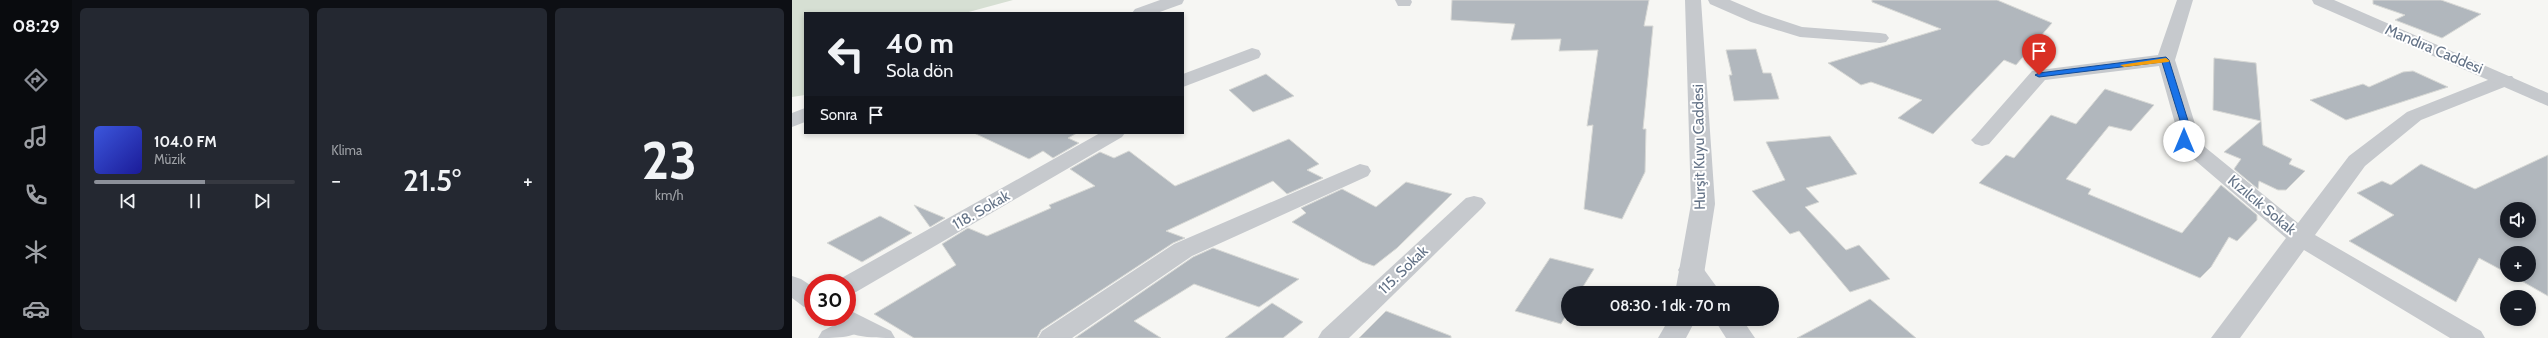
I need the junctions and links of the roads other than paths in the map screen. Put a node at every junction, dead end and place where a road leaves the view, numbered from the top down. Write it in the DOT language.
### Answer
graph roads {
  1 [pos="1176,0"];
  2 [pos="1693,0"];
  3 [pos="1716,0"];
  4 [pos="2185,0"];
  5 [pos="2320,0"];
  6 [pos="1144,12"];
  7 [pos="1880,38"];
  8 [pos="1252,54"];
  9 [pos="2166,60"];
  10 [pos="1184,80"];
  11 [pos="2505,80"];
  12 [pos="2548,100"];
  13 [pos="804,115"];
  14 [pos="792,121"];
  15 [pos="1113,134"];
  16 [pos="1982,140"];
  17 [pos="1360,171"];
  18 [pos="1474,203"];
  19 [pos="2300,237"];
  20 [pos="856,281"];
  21 [pos="1690,282"];
  22 [pos="792,285"];
  23 [pos="804,294"];
  24 [pos="856,325"];
  25 [pos="843,326"];
  26 [pos="1679,326"];
  27 [pos="1732,326"];
  28 [pos="832,338"];
  29 [pos="881,338"];
  30 [pos="1052,338"];
  31 [pos="1332,338"];
  32 [pos="1672,338"];
  33 [pos="1741,338"];
  34 [pos="2225,338"];
  35 [pos="2471,338"];
  1 -- 6 [label="street"];
  2 -- 21 [label="street, Hurşit Kuyu Caddesi"];
  3 -- 7 [label="street"];
  4 -- 9 [label="street"];
  5 -- 11 [label="street, Mandıra Caddesi"];
  8 -- 10 [label="street"];
  9 -- 16 [label="street"];
  9 -- 19 [label="street, Kızılcık Sokak"];
  11 -- 12 [label="street, Mandıra Caddesi"];
  11 -- 19 [label="street"];
  13 -- 14 [label="street"];
  15 -- 20 [label="street, 118. Sokak"];
  17 -- 30 [label="street"];
  18 -- 31 [label="street, 115. Sokak"];
  19 -- 34 [label="street"];
  19 -- 35 [label="street, Kızılcık Sokak"];
  22 -- 23 [label="street"];
  24 -- 29 [label="street"];
  25 -- 28 [label="street"];
  26 -- 32 [label="street"];
  27 -- 33 [label="street"];
}
